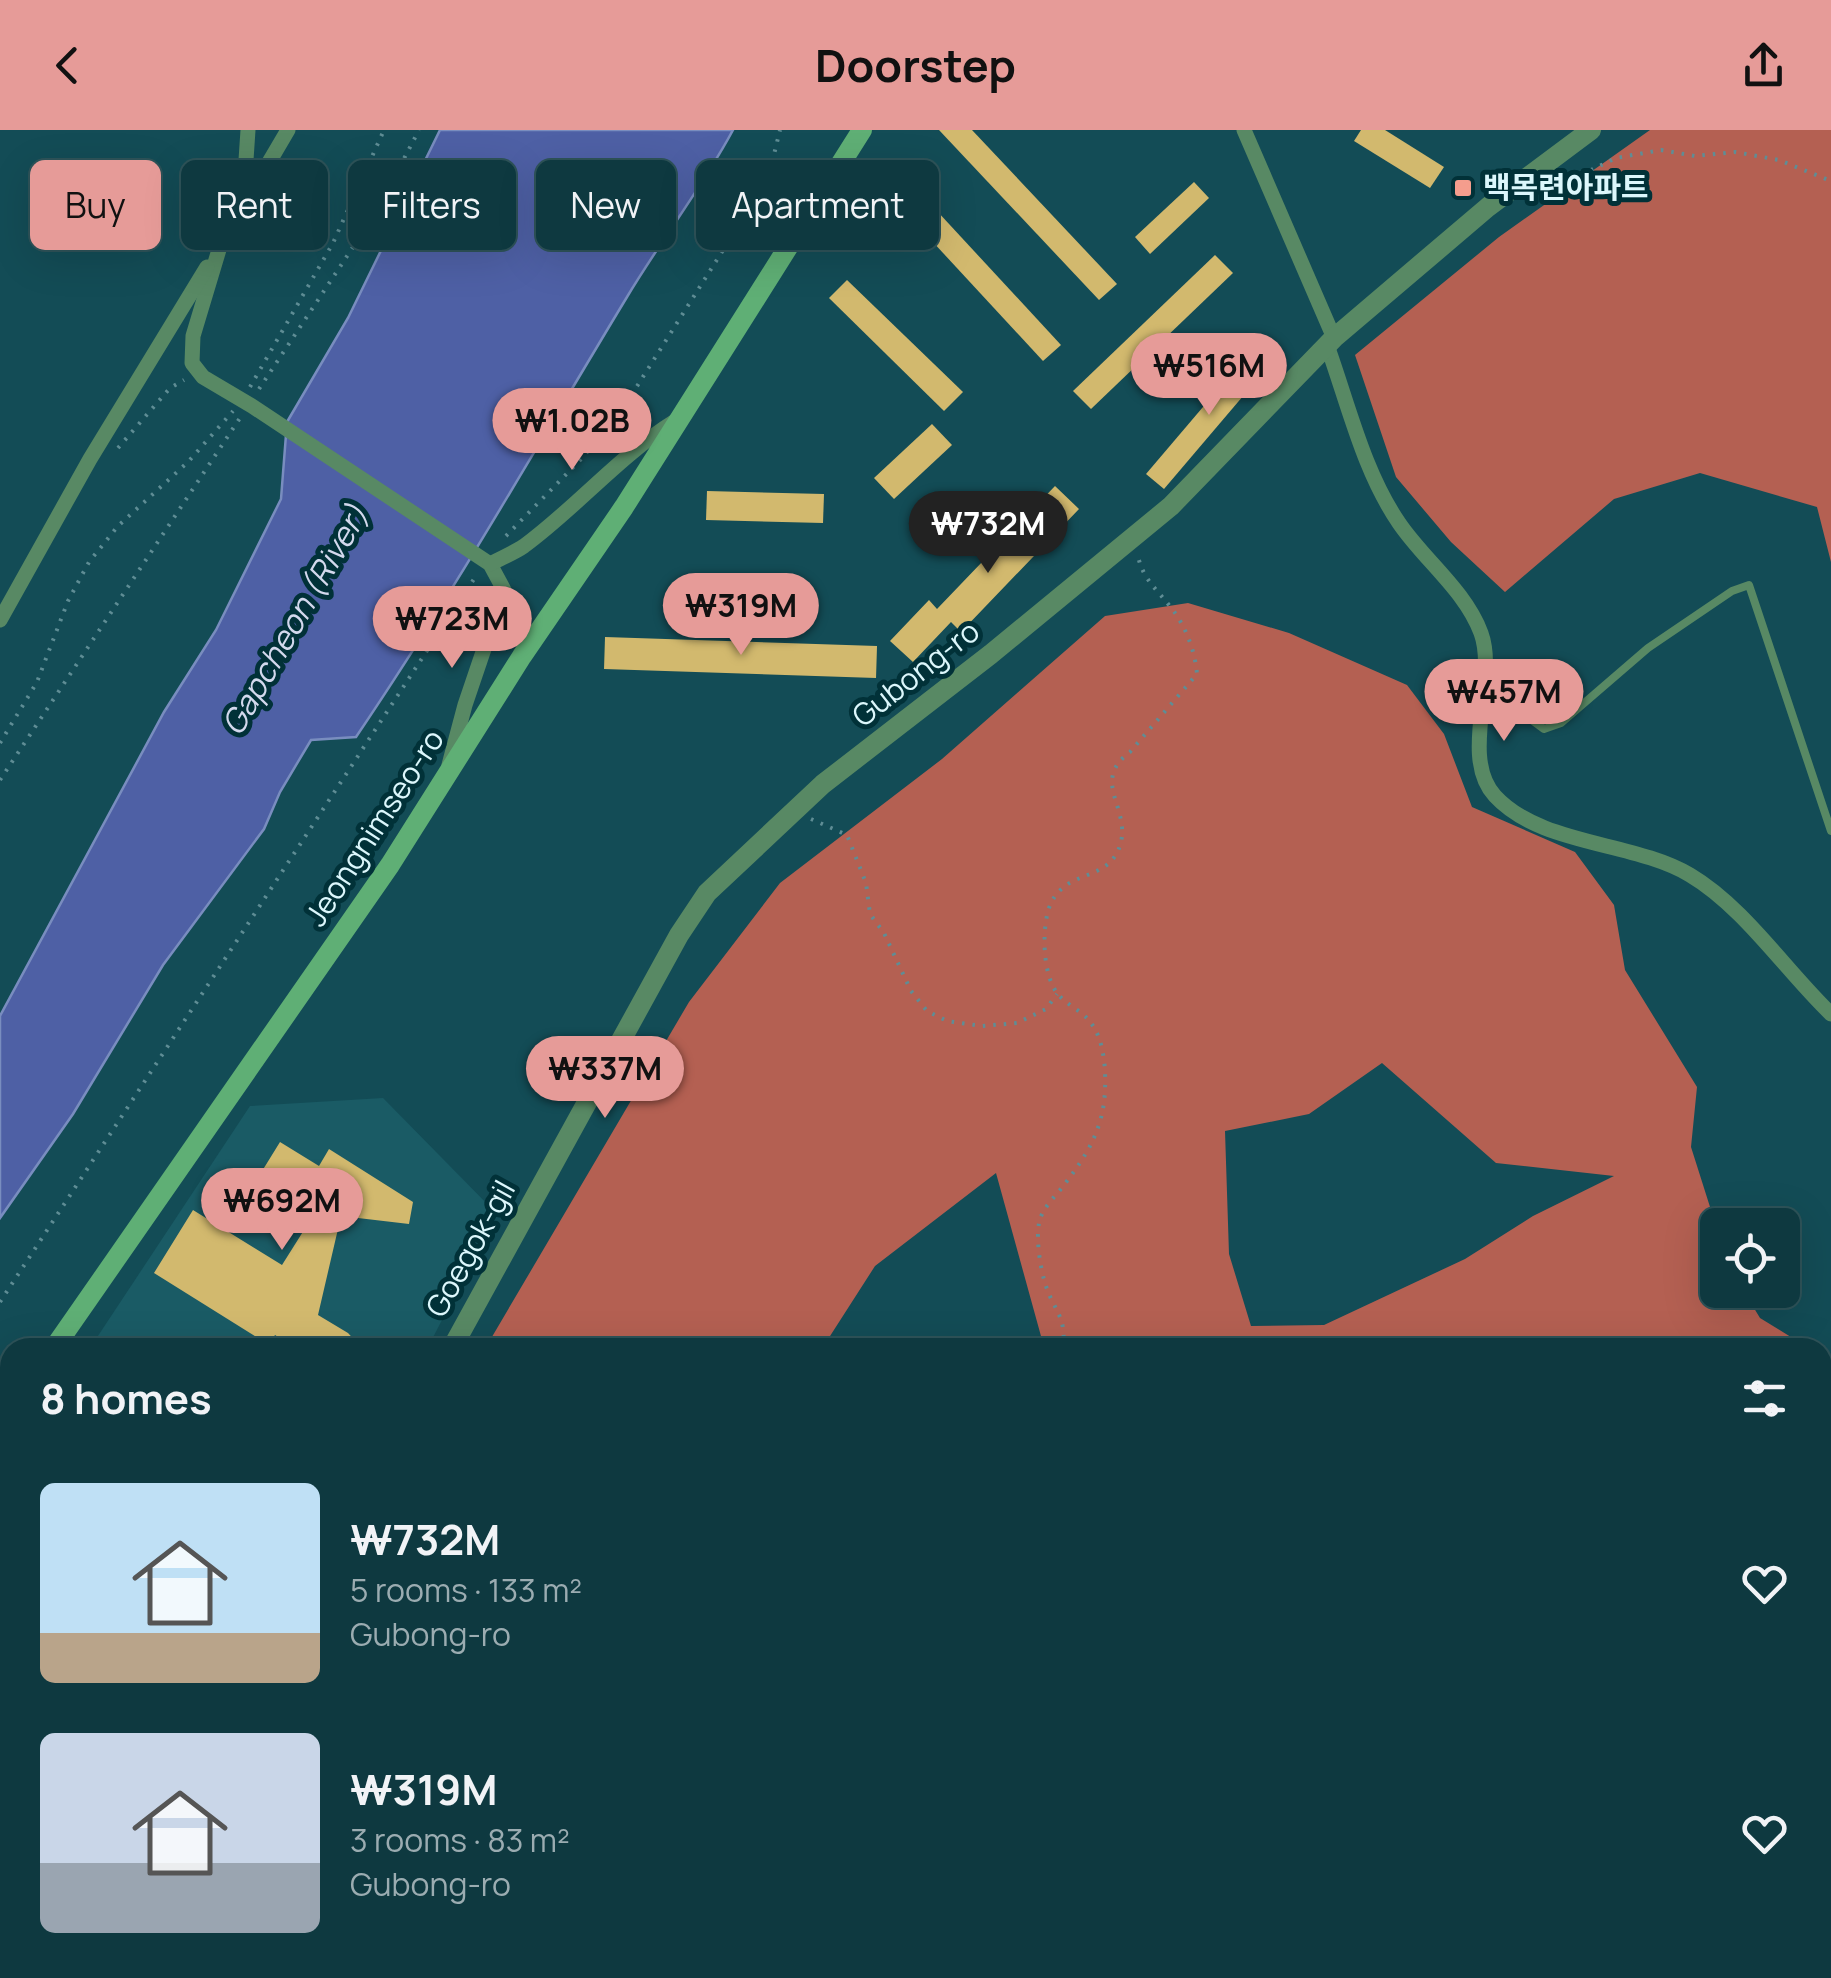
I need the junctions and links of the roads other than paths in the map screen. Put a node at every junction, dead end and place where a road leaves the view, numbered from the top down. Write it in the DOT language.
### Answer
graph roads {
  1 [pos="248,130"];
  2 [pos="288,130"];
  3 [pos="862,130"];
  4 [pos="1244,130"];
  5 [pos="1590,130"];
  6 [pos="246,160"];
  7 [pos="270,160"];
  8 [pos="217,250"];
  9 [pos="220,250"];
  10 [pos="1331,343"];
  11 [pos="678,419"];
  12 [pos="485,561"];
  13 [pos="0,620"];
  14 [pos="1486,656"];
  15 [pos="448,772"];
  16 [pos="1831,831"];
  17 [pos="728,872"];
  18 [pos="1831,1014"];
  19 [pos="61,1338"];
  20 [pos="457,1338"];
  1 -- 6 [label="street"];
  2 -- 7 [label="street"];
  3 -- 11 [label="main road, Jeongnimseo-ro"];
  4 -- 10 [label="street"];
  5 -- 10 [label="street, Gubong-ro"];
  8 -- 13 [label="street"];
  9 -- 12 [label="street"];
  10 -- 14 [label="street"];
  10 -- 17 [label="street, Gubong-ro"];
  11 -- 12 [label="street"];
  11 -- 15 [label="main road, Jeongnimseo-ro"];
  12 -- 15 [label="street"];
  14 -- 16 [label="lane"];
  14 -- 18 [label="street"];
  15 -- 19 [label="main road, Jeongnimseo-ro"];
  17 -- 20 [label="street, Goegok-gil"];
}
